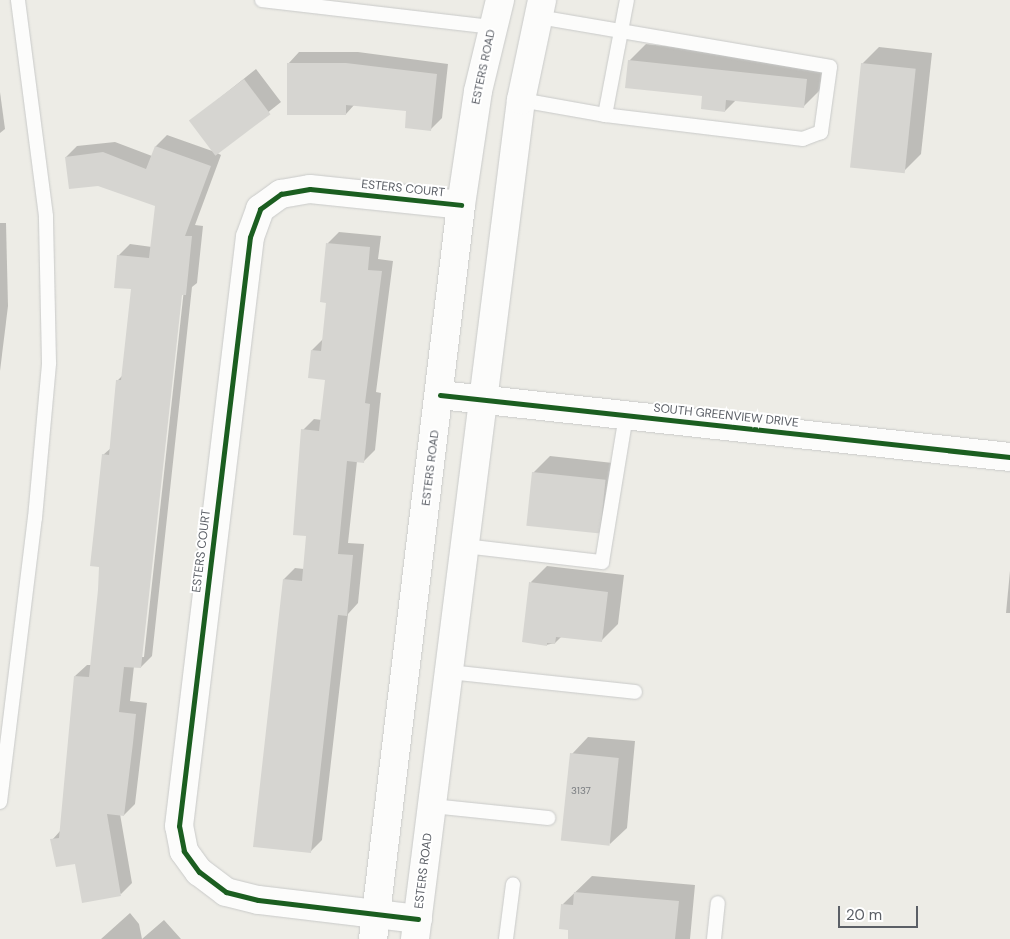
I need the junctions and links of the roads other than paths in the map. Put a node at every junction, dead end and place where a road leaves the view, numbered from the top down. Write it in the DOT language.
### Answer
graph roads {
  1 [pos="18,0"];
  2 [pos="262,0"];
  3 [pos="500,0"];
  4 [pos="628,0"];
  5 [pos="540,9"];
  6 [pos="492,27"];
  7 [pos="621,32"];
  8 [pos="521,100"];
  9 [pos="605,115"];
  10 [pos="461,205"];
  11 [pos="440,395"];
  12 [pos="483,399"];
  13 [pos="626,415"];
  14 [pos="1010,457"];
  15 [pos="465,546"];
  16 [pos="449,672"];
  17 [pos="635,692"];
  18 [pos="0,802"];
  19 [pos="432,806"];
  20 [pos="548,818"];
  21 [pos="513,884"];
  22 [pos="718,903"];
  23 [pos="375,927"];
  24 [pos="416,929"];
  25 [pos="506,939"];
  26 [pos="714,939"];
  1 -- 18 [label="lane"];
  2 -- 6 [label="lane"];
  3 -- 6 [label="main road, ESTERS ROAD"];
  4 -- 7 [label="lane"];
  5 -- 7 [label="lane"];
  5 -- 8 [label="main road, ESTERS ROAD"];
  6 -- 10 [label="main road, ESTERS ROAD"];
  7 -- 9 [label="lane"];
  7 -- 9 [label="lane"];
  8 -- 9 [label="lane"];
  8 -- 12 [label="main road, ESTERS ROAD"];
  10 -- 11 [label="main road, ESTERS ROAD"];
  10 -- 23 [label="main road, ESTERS COURT"];
  11 -- 12 [label="main road, SOUTH GREENVIEW DRIVE"];
  11 -- 23 [label="main road, ESTERS ROAD"];
  12 -- 13 [label="main road, SOUTH GREENVIEW DRIVE"];
  12 -- 15 [label="main road, ESTERS ROAD"];
  13 -- 14 [label="main road, SOUTH GREENVIEW DRIVE"];
  13 -- 15 [label="lane"];
  15 -- 16 [label="main road, ESTERS ROAD"];
  16 -- 17 [label="lane"];
  16 -- 19 [label="main road, ESTERS ROAD"];
  19 -- 20 [label="lane"];
  19 -- 24 [label="main road, ESTERS ROAD"];
  21 -- 25 [label="lane"];
  22 -- 26 [label="lane"];
  23 -- 24 [label="main road, ESTERS COURT"];
}
